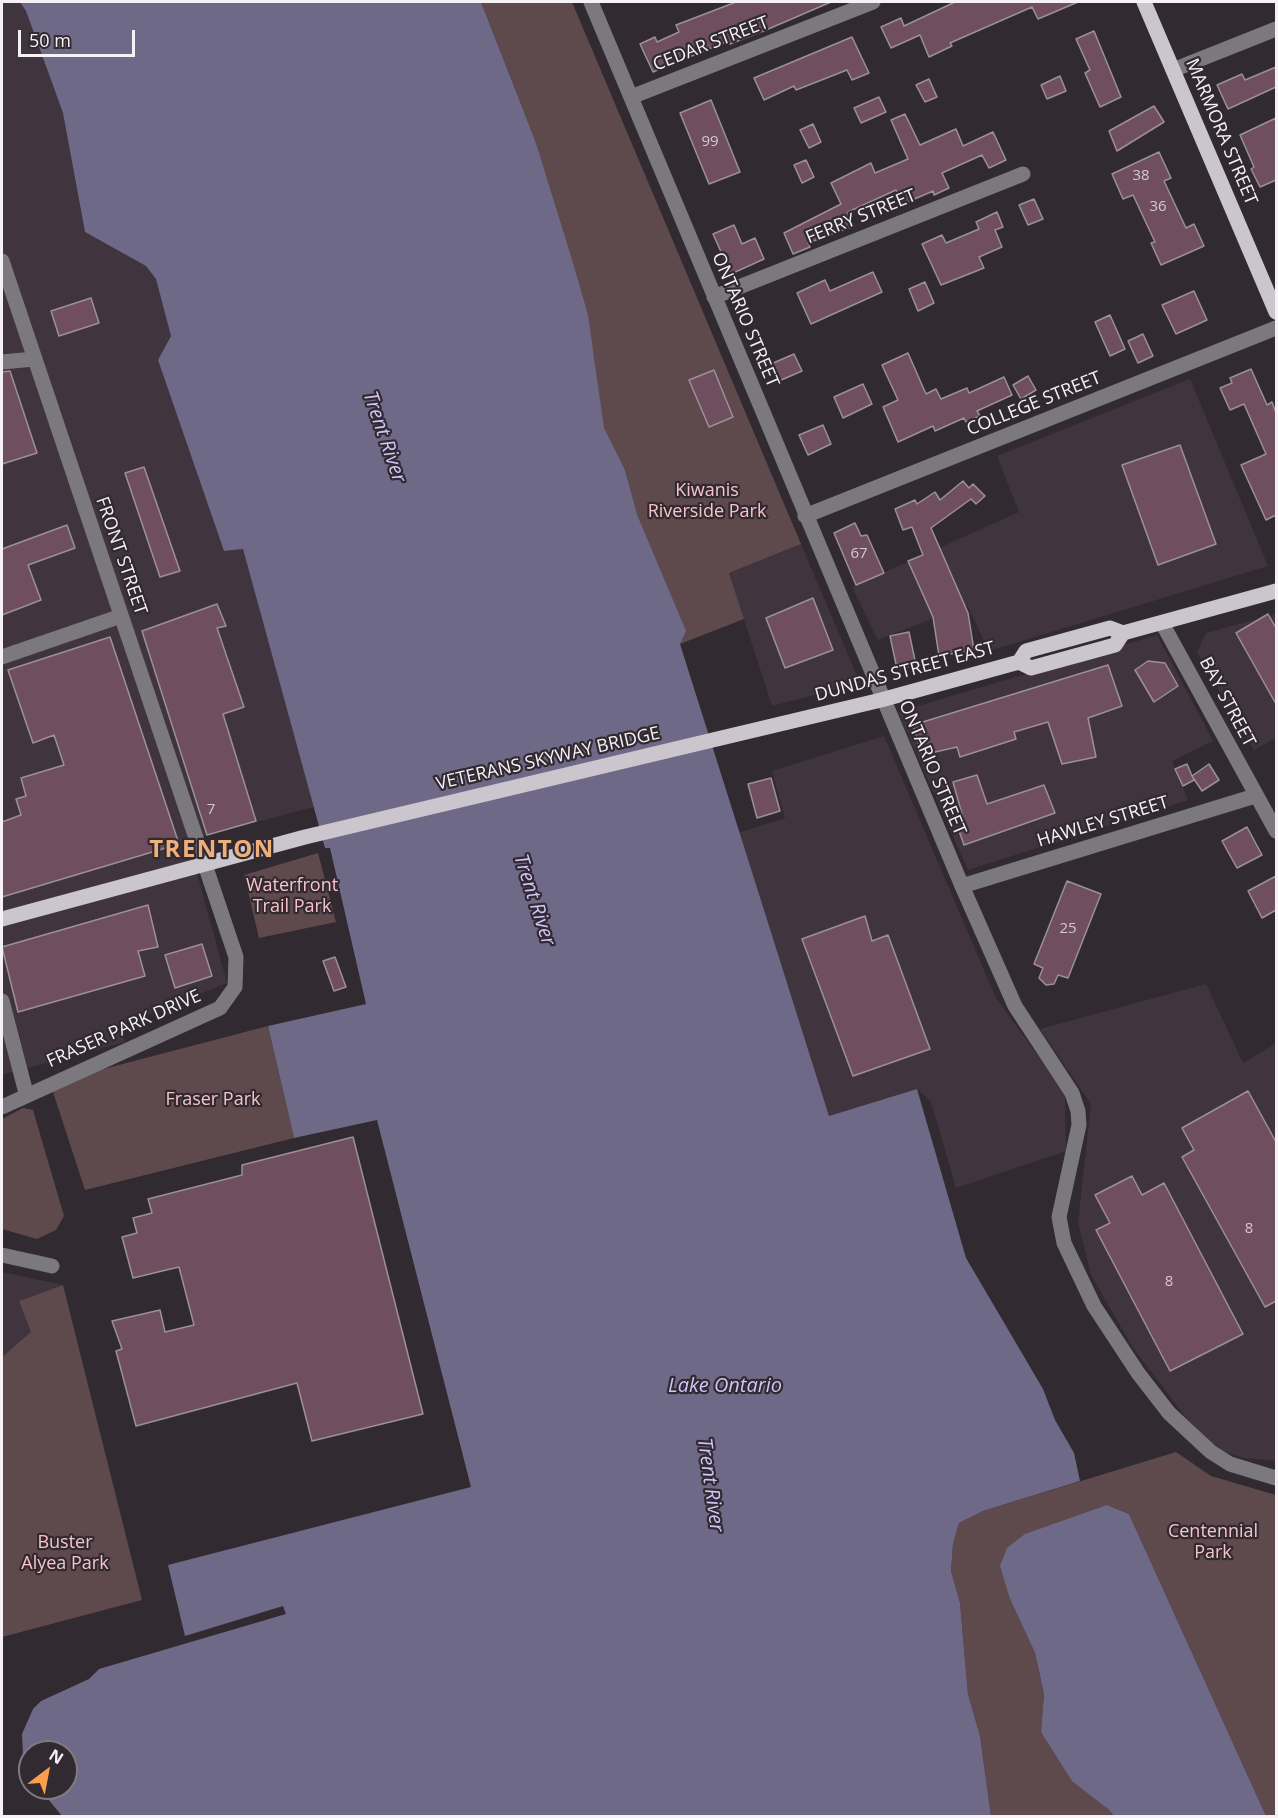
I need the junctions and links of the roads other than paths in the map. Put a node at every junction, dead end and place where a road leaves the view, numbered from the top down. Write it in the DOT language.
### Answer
graph roads {
  1 [pos="591,2"];
  2 [pos="873,2"];
  3 [pos="1144,2"];
  4 [pos="1276,29"];
  5 [pos="1173,70"];
  6 [pos="631,97"];
  7 [pos="1023,174"];
  8 [pos="2,261"];
  9 [pos="714,297"];
  10 [pos="1276,312"];
  11 [pos="1276,328"];
  12 [pos="33,359"];
  13 [pos="2,362"];
  14 [pos="805,516"];
  15 [pos="1276,591"];
  16 [pos="121,616"];
  17 [pos="1162,622"];
  18 [pos="2,657"];
  19 [pos="881,700"];
  20 [pos="801,720"];
  21 [pos="1255,796"];
  22 [pos="1276,831"];
  23 [pos="205,862"];
  24 [pos="962,886"];
  25 [pos="2,919"];
  26 [pos="2,1001"];
  27 [pos="26,1093"];
  28 [pos="2,1107"];
  29 [pos="2,1255"];
  30 [pos="52,1266"];
  31 [pos="1276,1478"];
  1 -- 6 [label="street, ONTARIO STREET"];
  2 -- 6 [label="street, CEDAR STREET"];
  3 -- 5 [label="main road, MARMORA STREET"];
  4 -- 5 [label="street"];
  5 -- 10 [label="main road, MARMORA STREET"];
  6 -- 9 [label="street, ONTARIO STREET"];
  7 -- 9 [label="street, FERRY STREET"];
  8 -- 12 [label="street, FRONT STREET"];
  9 -- 14 [label="street, ONTARIO STREET"];
  11 -- 14 [label="street, COLLEGE STREET"];
  12 -- 13 [label="street"];
  12 -- 16 [label="street, FRONT STREET"];
  14 -- 19 [label="street, ONTARIO STREET"];
  15 -- 17 [label="main road, DUNDAS STREET EAST"];
  16 -- 18 [label="street"];
  16 -- 23 [label="street, FRONT STREET"];
  17 -- 19 [label="main road, DUNDAS STREET EAST"];
  17 -- 21 [label="street, BAY STREET"];
  19 -- 20 [label="main road, DUNDAS STREET EAST"];
  19 -- 24 [label="street, ONTARIO STREET"];
  20 -- 23 [label="main road, VETERANS SKYWAY BRIDGE"];
  21 -- 22 [label="street, BAY STREET"];
  21 -- 24 [label="street, HAWLEY STREET"];
  23 -- 25 [label="main road, VETERANS SKYWAY BRIDGE"];
  23 -- 27 [label="street, FRASER PARK DRIVE"];
  24 -- 31 [label="street, ONTARIO STREET"];
  26 -- 27 [label="street"];
  27 -- 28 [label="street, FRASER PARK DRIVE"];
  29 -- 30 [label="street"];
}
